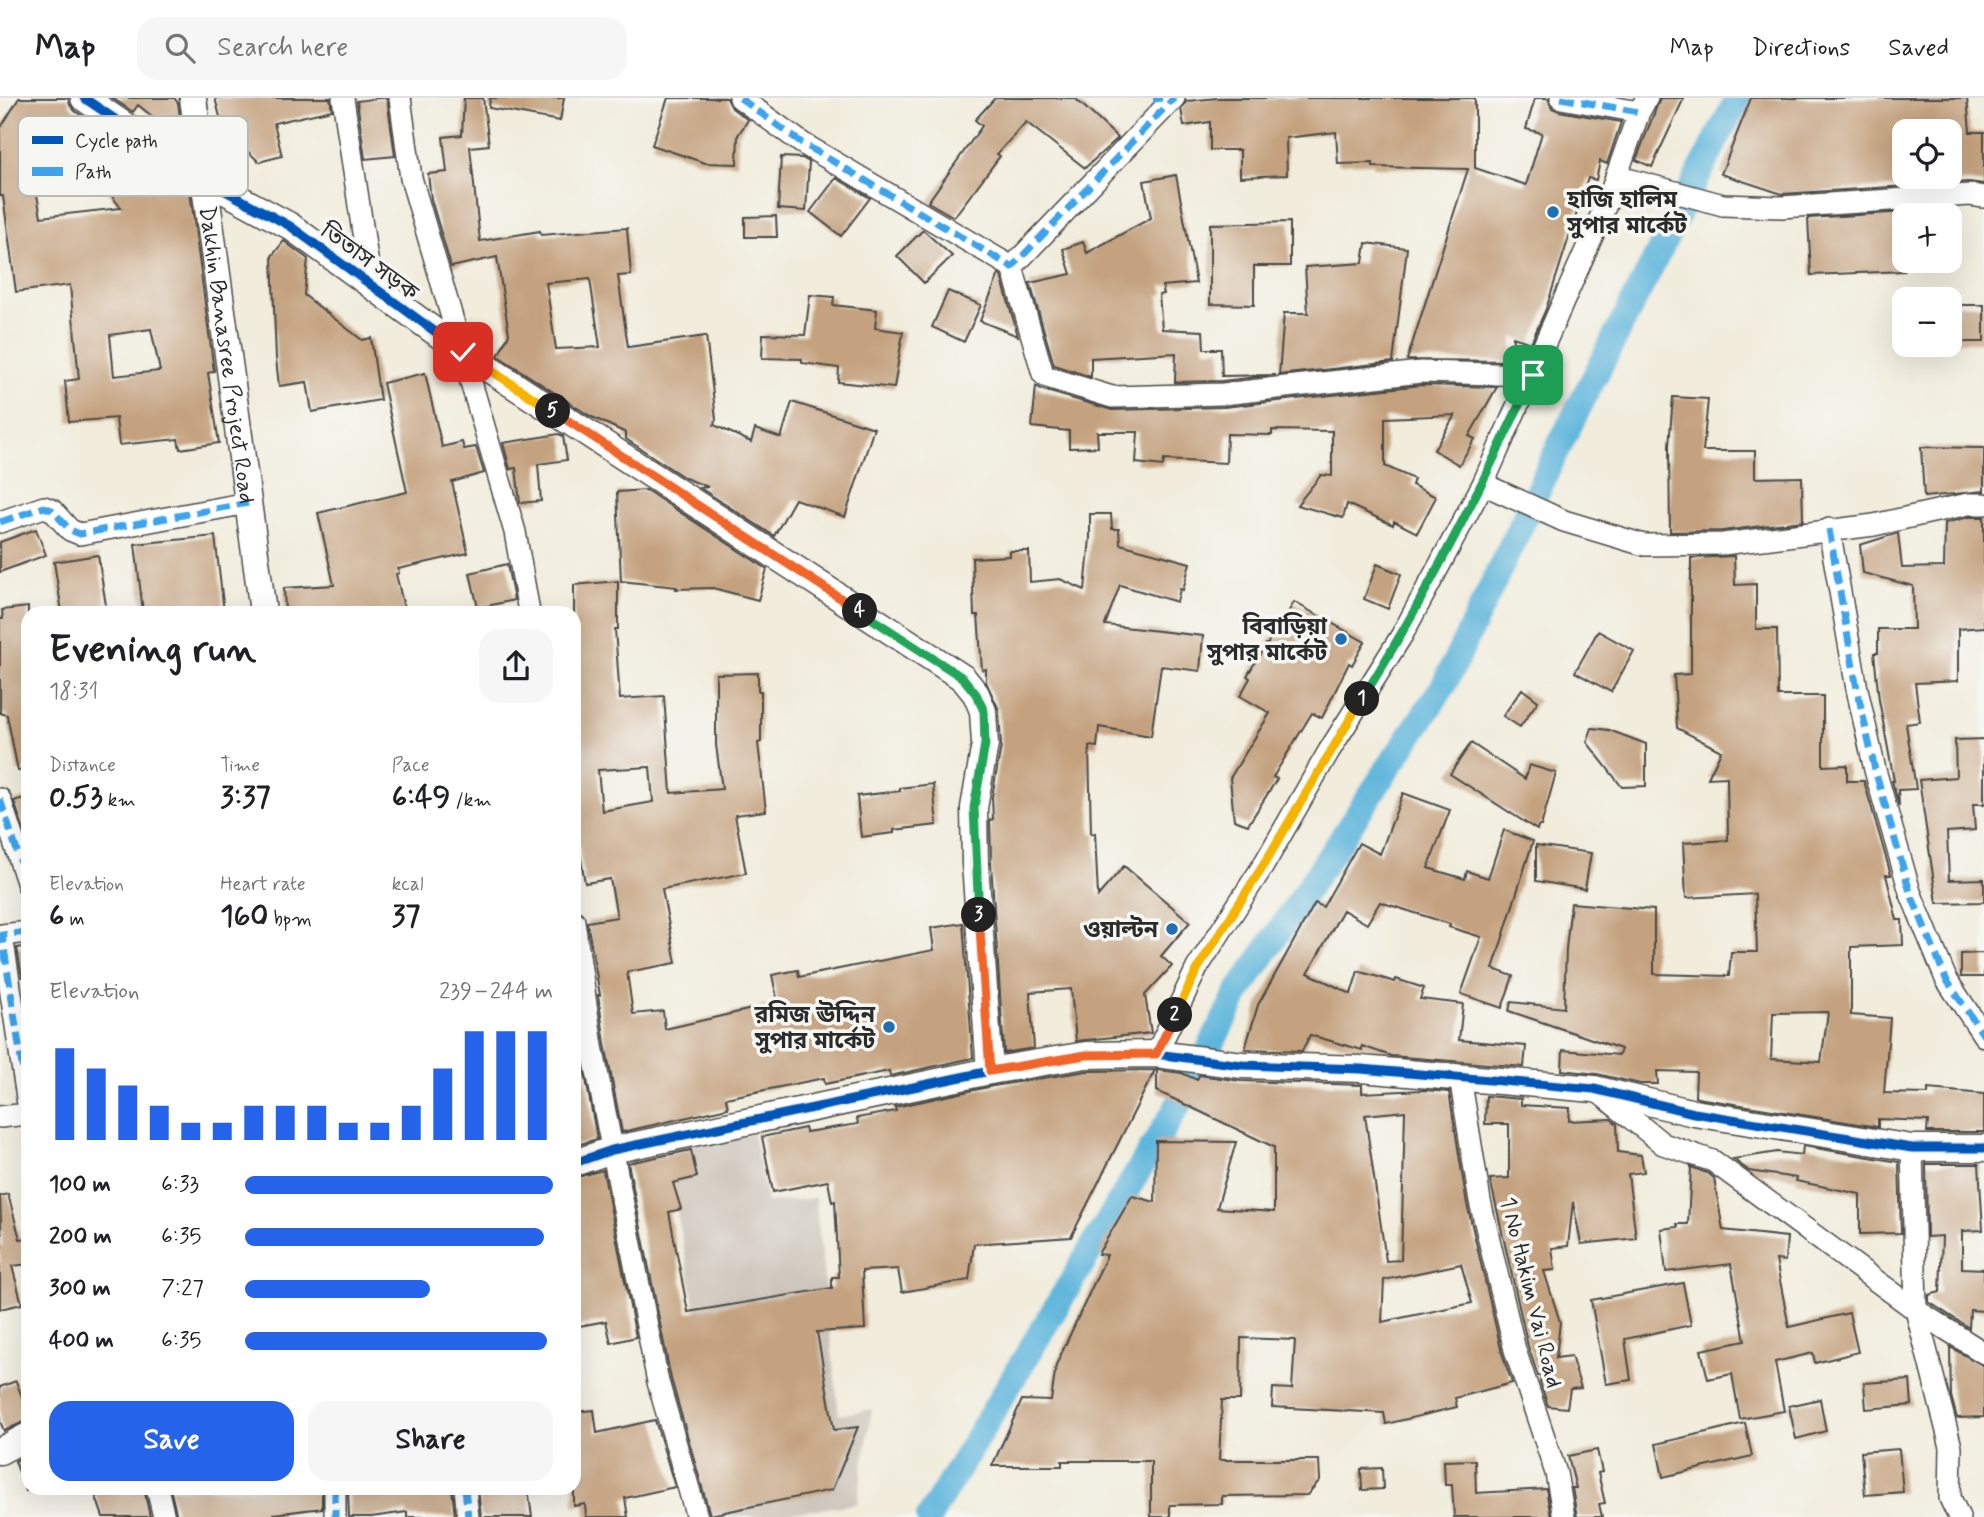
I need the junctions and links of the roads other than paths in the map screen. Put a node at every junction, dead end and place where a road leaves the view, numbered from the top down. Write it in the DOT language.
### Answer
graph roads {
  1 [pos="84,98"];
  2 [pos="193,98"];
  3 [pos="343,98"];
  4 [pos="400,98"];
  5 [pos="740,98"];
  6 [pos="1163,98"];
  7 [pos="1560,98"];
  8 [pos="1643,105"];
  9 [pos="111,116"];
  10 [pos="196,116"];
  11 [pos="1616,176"];
  12 [pos="207,196"];
  13 [pos="235,196"];
  14 [pos="1984,197"];
  15 [pos="1012,267"];
  16 [pos="371,286"];
  17 [pos="463,352"];
  18 [pos="1533,375"];
  19 [pos="1483,484"];
  20 [pos="248,503"];
  21 [pos="1984,504"];
  22 [pos="0,522"];
  23 [pos="1829,529"];
  24 [pos="262,606"];
  25 [pos="528,606"];
  26 [pos="0,799"];
  27 [pos="21,864"];
  28 [pos="21,933"];
  29 [pos="581,975"];
  30 [pos="1984,1036"];
  31 [pos="1168,1055"];
  32 [pos="21,1058"];
  33 [pos="990,1071"];
  34 [pos="1460,1077"];
  35 [pos="1594,1089"];
  36 [pos="21,1115"];
  37 [pos="0,1117"];
  38 [pos="1912,1148"];
  39 [pos="1984,1148"];
  40 [pos="612,1150"];
  41 [pos="581,1161"];
  42 [pos="1916,1310"];
  43 [pos="1984,1353"];
  44 [pos="21,1440"];
  45 [pos="0,1451"];
  46 [pos="159,1495"];
  47 [pos="335,1495"];
  48 [pos="466,1495"];
  49 [pos="164,1517"];
  50 [pos="335,1517"];
  51 [pos="468,1517"];
  52 [pos="697,1517"];
  53 [pos="1564,1517"];
  54 [pos="1959,1517"];
  1 -- 9 [label="street, তিতাস সড়ক"];
  2 -- 10 [label="street, Dakhin Banasree Project Road"];
  3 -- 16 [label="street"];
  4 -- 17 [label="street"];
  5 -- 15 [label="street"];
  6 -- 15 [label="street"];
  7 -- 8 [label="street"];
  8 -- 11 [label="street"];
  11 -- 14 [label="street"];
  11 -- 18 [label="street"];
  12 -- 20 [label="street, Dakhin Banasree Project Road"];
  13 -- 16 [label="street, তিতাস সড়ক"];
  15 -- 18 [label="street"];
  16 -- 17 [label="street, তিতাস সড়ক"];
  17 -- 25 [label="street"];
  17 -- 33 [label="street, তিতাস সড়ক"];
  18 -- 19 [label="street"];
  19 -- 23 [label="street"];
  19 -- 31 [label="street"];
  20 -- 22 [label="street"];
  20 -- 24 [label="street, Dakhin Banasree Project Road"];
  21 -- 23 [label="street"];
  23 -- 30 [label="street"];
  26 -- 27 [label="street"];
  28 -- 32 [label="street"];
  29 -- 40 [label="street"];
  31 -- 33 [label="street"];
  31 -- 34 [label="street"];
  33 -- 40 [label="street"];
  34 -- 35 [label="street"];
  34 -- 53 [label="street, 1 No Hakim Vai Road"];
  35 -- 38 [label="street"];
  35 -- 42 [label="street"];
  36 -- 37 [label="street"];
  38 -- 39 [label="street"];
  38 -- 42 [label="street"];
  40 -- 41 [label="street"];
  40 -- 52 [label="street"];
  42 -- 43 [label="street"];
  42 -- 54 [label="street"];
  44 -- 45 [label="street"];
  46 -- 49 [label="street"];
  47 -- 50 [label="street"];
  48 -- 51 [label="street"];
}
